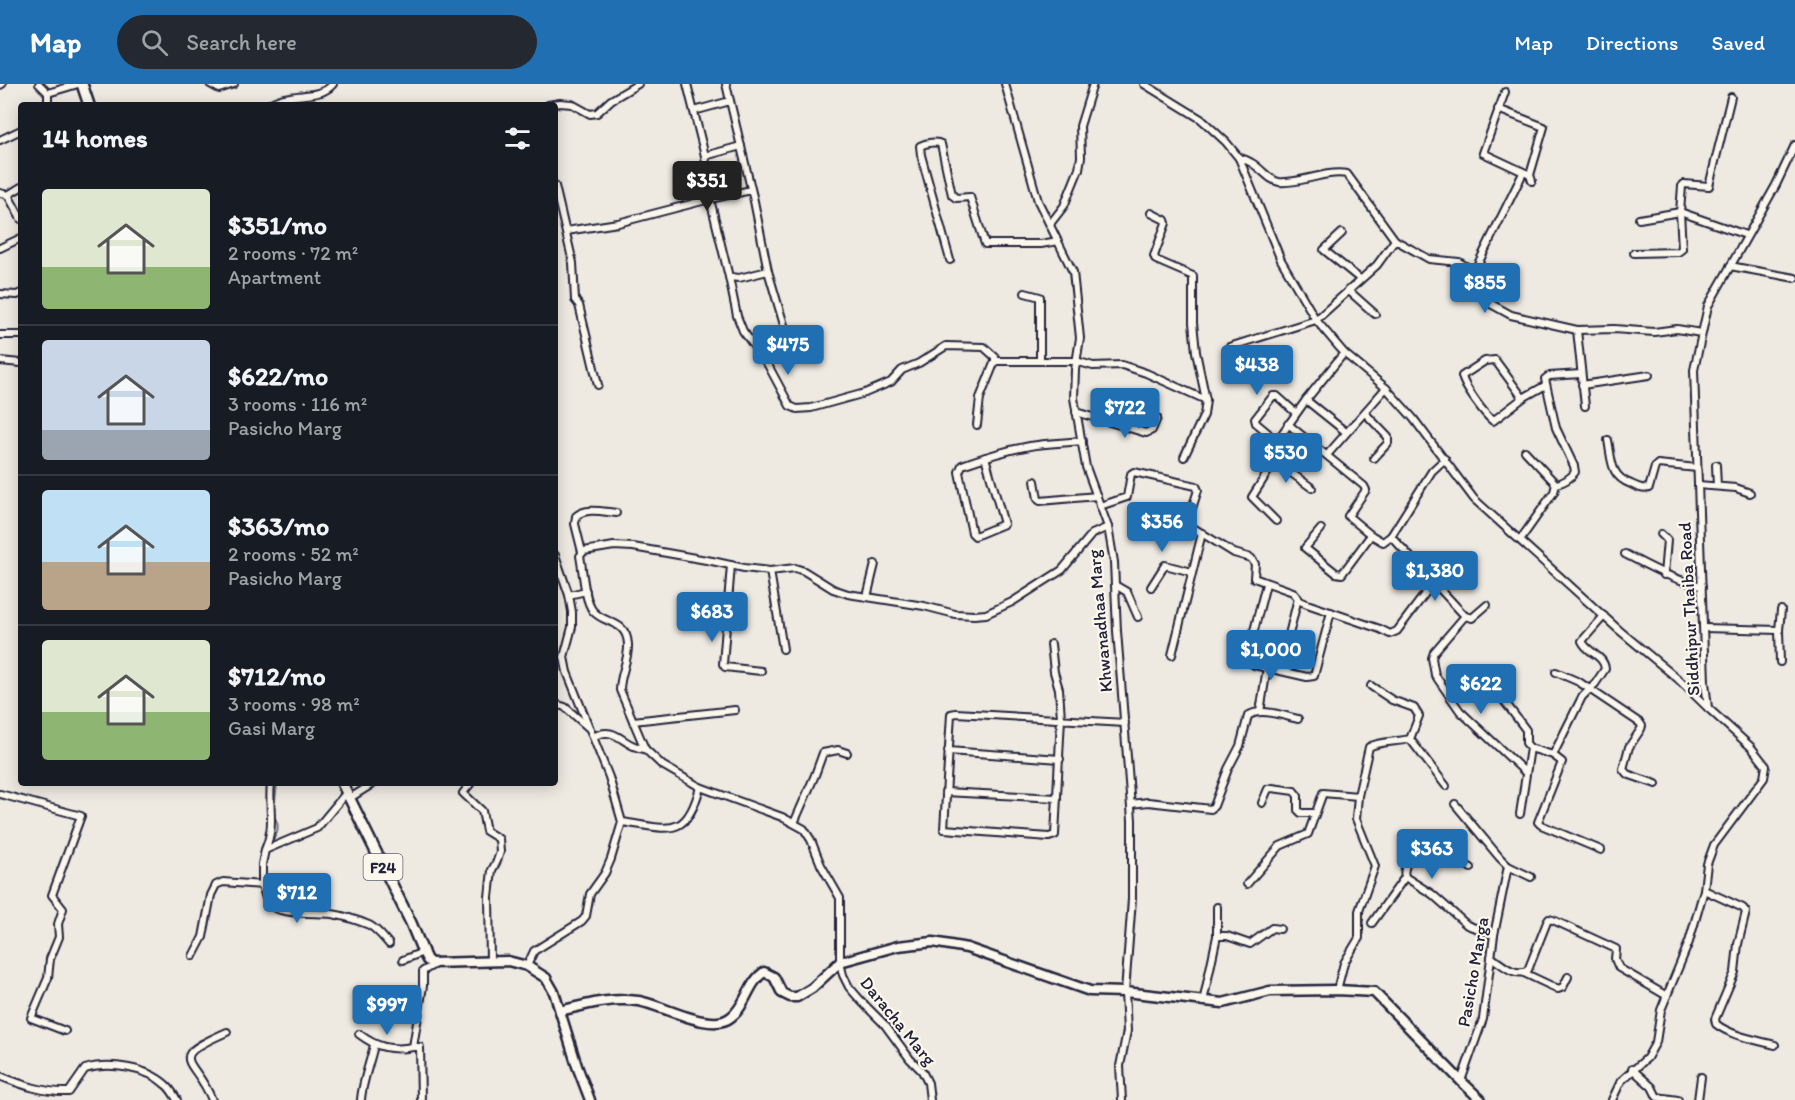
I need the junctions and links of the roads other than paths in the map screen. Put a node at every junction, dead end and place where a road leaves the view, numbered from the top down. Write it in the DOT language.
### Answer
graph roads {
  1 [pos="39,84"];
  2 [pos="80,84"];
  3 [pos="210,84"];
  4 [pos="234,84"];
  5 [pos="333,84"];
  6 [pos="638,84"];
  7 [pos="687,84"];
  8 [pos="726,84"];
  9 [pos="1005,84"];
  10 [pos="1093,84"];
  11 [pos="1144,84"];
  12 [pos="1505,92"];
  13 [pos="48,93"];
  14 [pos="1731,96"];
  15 [pos="730,101"];
  16 [pos="48,102"];
  17 [pos="88,102"];
  18 [pos="273,102"];
  19 [pos="558,103"];
  20 [pos="1498,109"];
  21 [pos="694,111"];
  22 [pos="18,131"];
  23 [pos="0,140"];
  24 [pos="741,146"];
  25 [pos="1795,146"];
  26 [pos="705,156"];
  27 [pos="1239,158"];
  28 [pos="1528,176"];
  29 [pos="18,189"];
  30 [pos="751,190"];
  31 [pos="0,193"];
  32 [pos="8,195"];
  33 [pos="558,198"];
  34 [pos="710,199"];
  35 [pos="1680,212"];
  36 [pos="18,213"];
  37 [pos="1151,213"];
  38 [pos="1638,219"];
  39 [pos="1050,224"];
  40 [pos="566,231"];
  41 [pos="1342,233"];
  42 [pos="1746,235"];
  43 [pos="18,239"];
  44 [pos="1395,240"];
  45 [pos="1059,241"];
  46 [pos="0,248"];
  47 [pos="1634,253"];
  48 [pos="950,260"];
  49 [pos="1730,266"];
  50 [pos="768,271"];
  51 [pos="1472,276"];
  52 [pos="729,277"];
  53 [pos="1795,278"];
  54 [pos="1360,279"];
  55 [pos="1348,290"];
  56 [pos="1025,293"];
  57 [pos="0,294"];
  58 [pos="18,294"];
  59 [pos="1375,314"];
  60 [pos="1316,320"];
  61 [pos="784,326"];
  62 [pos="1577,330"];
  63 [pos="1701,333"];
  64 [pos="0,334"];
  65 [pos="18,335"];
  66 [pos="1229,347"];
  67 [pos="1344,353"];
  68 [pos="995,361"];
  69 [pos="1040,361"];
  70 [pos="1076,361"];
  71 [pos="0,362"];
  72 [pos="18,363"];
  73 [pos="1581,374"];
  74 [pos="1650,375"];
  75 [pos="598,385"];
  76 [pos="1546,385"];
  77 [pos="1582,385"];
  78 [pos="1386,388"];
  79 [pos="1523,398"];
  80 [pos="1206,400"];
  81 [pos="1306,400"];
  82 [pos="1585,406"];
  83 [pos="1076,412"];
  84 [pos="1296,413"];
  85 [pos="1365,413"];
  86 [pos="1157,418"];
  87 [pos="1288,424"];
  88 [pos="977,425"];
  89 [pos="1346,432"];
  90 [pos="1268,433"];
  91 [pos="1608,440"];
  92 [pos="1082,441"];
  93 [pos="1525,451"];
  94 [pos="1327,455"];
  95 [pos="985,457"];
  96 [pos="1184,457"];
  97 [pos="1374,458"];
  98 [pos="1444,459"];
  99 [pos="1275,461"];
  100 [pos="1716,465"];
  101 [pos="1697,468"];
  102 [pos="1035,481"];
  103 [pos="1556,484"];
  104 [pos="1698,485"];
  105 [pos="1717,486"];
  106 [pos="1312,488"];
  107 [pos="1750,493"];
  108 [pos="1097,496"];
  109 [pos="1100,506"];
  110 [pos="616,513"];
  111 [pos="1276,521"];
  112 [pos="1108,527"];
  113 [pos="1321,529"];
  114 [pos="1202,532"];
  115 [pos="1661,534"];
  116 [pos="1371,535"];
  117 [pos="1391,536"];
  118 [pos="1520,540"];
  119 [pos="582,552"];
  120 [pos="1625,554"];
  121 [pos="558,564"];
  122 [pos="875,564"];
  123 [pos="731,565"];
  124 [pos="770,571"];
  125 [pos="1192,572"];
  126 [pos="1664,575"];
  127 [pos="1433,583"];
  128 [pos="1266,584"];
  129 [pos="1115,585"];
  130 [pos="1702,586"];
  131 [pos="1151,587"];
  132 [pos="586,591"];
  133 [pos="569,595"];
  134 [pos="867,597"];
  135 [pos="1298,598"];
  136 [pos="1487,604"];
  137 [pos="1781,610"];
  138 [pos="1331,612"];
  139 [pos="1465,616"];
  140 [pos="1604,616"];
  141 [pos="1138,617"];
  142 [pos="1704,628"];
  143 [pos="1779,630"];
  144 [pos="1051,644"];
  145 [pos="783,649"];
  146 [pos="1172,655"];
  147 [pos="1780,662"];
  148 [pos="1472,666"];
  149 [pos="1267,668"];
  150 [pos="761,671"];
  151 [pos="1280,671"];
  152 [pos="1556,672"];
  153 [pos="1371,686"];
  154 [pos="1590,689"];
  155 [pos="558,705"];
  156 [pos="1708,708"];
  157 [pos="735,710"];
  158 [pos="1260,712"];
  159 [pos="1061,718"];
  160 [pos="1298,719"];
  161 [pos="633,721"];
  162 [pos="1125,723"];
  163 [pos="592,733"];
  164 [pos="1410,740"];
  165 [pos="1530,748"];
  166 [pos="645,749"];
  167 [pos="948,751"];
  168 [pos="847,753"];
  169 [pos="1553,755"];
  170 [pos="1060,759"];
  171 [pos="1525,772"];
  172 [pos="1656,784"];
  173 [pos="271,786"];
  174 [pos="344,786"];
  175 [pos="368,786"];
  176 [pos="469,786"];
  177 [pos="1446,786"];
  178 [pos="700,787"];
  179 [pos="945,792"];
  180 [pos="0,794"];
  181 [pos="348,795"];
  182 [pos="1358,796"];
  183 [pos="1057,798"];
  184 [pos="1262,802"];
  185 [pos="1131,804"];
  186 [pos="1455,804"];
  187 [pos="1315,813"];
  188 [pos="1520,814"];
  189 [pos="622,822"];
  190 [pos="794,823"];
  191 [pos="265,850"];
  192 [pos="1601,850"];
  193 [pos="1508,866"];
  194 [pos="1472,868"];
  195 [pos="1405,877"];
  196 [pos="1531,877"];
  197 [pos="1247,884"];
  198 [pos="262,885"];
  199 [pos="1704,890"];
  200 [pos="1217,907"];
  201 [pos="1372,923"];
  202 [pos="1280,929"];
  203 [pos="1494,935"];
  204 [pos="1217,936"];
  205 [pos="389,944"];
  206 [pos="423,952"];
  207 [pos="193,956"];
  208 [pos="1491,957"];
  209 [pos="403,960"];
  210 [pos="490,961"];
  211 [pos="840,962"];
  212 [pos="437,963"];
  213 [pos="527,966"];
  214 [pos="1524,973"];
  215 [pos="1568,977"];
  216 [pos="1337,990"];
  217 [pos="1125,992"];
  218 [pos="1667,996"];
  219 [pos="1203,1002"];
  220 [pos="560,1011"];
  221 [pos="65,1031"];
  222 [pos="227,1032"];
  223 [pos="359,1034"];
  224 [pos="374,1045"];
  225 [pos="1775,1045"];
  226 [pos="412,1047"];
  227 [pos="1632,1069"];
  228 [pos="0,1076"];
  229 [pos="1701,1077"];
  230 [pos="1461,1081"];
  231 [pos="177,1100"];
  232 [pos="212,1100"];
  233 [pos="361,1100"];
  234 [pos="421,1100"];
  235 [pos="590,1100"];
  236 [pos="930,1100"];
  237 [pos="1122,1100"];
  238 [pos="1481,1100"];
  239 [pos="1612,1100"];
  240 [pos="1678,1100"];
  241 [pos="1698,1100"];
  1 -- 13 [label="street"];
  2 -- 13 [label="street"];
  2 -- 17 [label="main road"];
  3 -- 4 [label="street"];
  5 -- 18 [label="street"];
  6 -- 19 [label="street"];
  7 -- 21 [label="street"];
  8 -- 15 [label="street"];
  9 -- 39 [label="street, Khwanadhaa Marg"];
  10 -- 39 [label="street"];
  11 -- 27 [label="street"];
  12 -- 20 [label="street"];
  13 -- 16 [label="street"];
  14 -- 35 [label="street"];
  15 -- 21 [label="street"];
  15 -- 24 [label="street"];
  20 -- 28 [label="street"];
  20 -- 28 [label="street"];
  21 -- 26 [label="street"];
  22 -- 23 [label="street"];
  24 -- 26 [label="street"];
  24 -- 30 [label="street"];
  25 -- 42 [label="street, Siddhipur Thaiba Road"];
  26 -- 34 [label="street"];
  27 -- 44 [label="street"];
  27 -- 60 [label="street"];
  28 -- 51 [label="street"];
  29 -- 32 [label="street"];
  30 -- 34 [label="street"];
  30 -- 50 [label="street"];
  31 -- 32 [label="street"];
  32 -- 36 [label="street"];
  33 -- 40 [label="street"];
  34 -- 40 [label="street"];
  34 -- 52 [label="street"];
  35 -- 38 [label="street"];
  35 -- 42 [label="street"];
  35 -- 47 [label="street"];
  37 -- 80 [label="street"];
  39 -- 45 [label="street, Khwanadhaa Marg"];
  40 -- 75 [label="street"];
  41 -- 54 [label="street"];
  42 -- 49 [label="street, Siddhipur Thaiba Road"];
  43 -- 46 [label="street"];
  44 -- 51 [label="street"];
  44 -- 54 [label="street"];
  45 -- 48 [label="street"];
  45 -- 70 [label="street, Khwanadhaa Marg"];
  49 -- 53 [label="street"];
  49 -- 63 [label="street, Siddhipur Thaiba Road"];
  50 -- 52 [label="street"];
  50 -- 61 [label="street"];
  51 -- 62 [label="street"];
  52 -- 68 [label="street"];
  54 -- 55 [label="street"];
  55 -- 59 [label="street"];
  55 -- 60 [label="street"];
  56 -- 69 [label="street"];
  57 -- 58 [label="street"];
  60 -- 66 [label="street"];
  60 -- 67 [label="street"];
  62 -- 63 [label="street"];
  62 -- 73 [label="street"];
  63 -- 101 [label="street, Siddhipur Thaiba Road"];
  64 -- 65 [label="street"];
  67 -- 78 [label="street"];
  67 -- 81 [label="street"];
  68 -- 69 [label="street"];
  68 -- 88 [label="street"];
  69 -- 70 [label="street"];
  70 -- 80 [label="street"];
  70 -- 83 [label="street, Khwanadhaa Marg"];
  71 -- 72 [label="street"];
  73 -- 76 [label="street"];
  73 -- 77 [label="street"];
  74 -- 77 [label="street"];
  76 -- 79 [label="street"];
  76 -- 103 [label="street"];
  77 -- 82 [label="street"];
  78 -- 85 [label="street"];
  78 -- 98 [label="street"];
  79 -- 79 [label="street"];
  80 -- 96 [label="street"];
  81 -- 84 [label="street"];
  81 -- 89 [label="street"];
  83 -- 86 [label="street"];
  83 -- 92 [label="street, Khwanadhaa Marg"];
  84 -- 87 [label="street"];
  84 -- 90 [label="street"];
  85 -- 89 [label="street"];
  85 -- 97 [label="street"];
  87 -- 94 [label="street"];
  87 -- 99 [label="street"];
  89 -- 94 [label="street"];
  91 -- 101 [label="street"];
  92 -- 95 [label="street"];
  92 -- 108 [label="street, Khwanadhaa Marg"];
  93 -- 103 [label="street"];
  94 -- 116 [label="street"];
  95 -- 95 [label="street"];
  98 -- 117 [label="street"];
  98 -- 118 [label="street"];
  99 -- 106 [label="street"];
  99 -- 111 [label="street"];
  100 -- 105 [label="street"];
  101 -- 104 [label="street, Siddhipur Thaiba Road"];
  102 -- 108 [label="street"];
  103 -- 118 [label="street"];
  104 -- 105 [label="street"];
  104 -- 130 [label="street, Siddhipur Thaiba Road"];
  105 -- 107 [label="street"];
  108 -- 109 [label="street, Khwanadhaa Marg"];
  109 -- 112 [label="street, Khwanadhaa Marg"];
  109 -- 114 [label="street"];
  110 -- 119 [label="street"];
  112 -- 129 [label="street, Khwanadhaa Marg"];
  112 -- 134 [label="street"];
  113 -- 116 [label="street"];
  114 -- 125 [label="street"];
  114 -- 128 [label="street"];
  115 -- 126 [label="street"];
  116 -- 117 [label="street"];
  117 -- 127 [label="street"];
  118 -- 140 [label="street"];
  119 -- 123 [label="street"];
  119 -- 132 [label="street"];
  120 -- 126 [label="street"];
  121 -- 133 [label="street"];
  122 -- 134 [label="street"];
  123 -- 124 [label="street"];
  123 -- 150 [label="street"];
  124 -- 134 [label="street"];
  124 -- 145 [label="street"];
  125 -- 131 [label="street"];
  125 -- 146 [label="street"];
  126 -- 130 [label="street"];
  127 -- 138 [label="street"];
  127 -- 139 [label="street"];
  128 -- 135 [label="street"];
  128 -- 149 [label="street"];
  129 -- 141 [label="street"];
  129 -- 162 [label="street, Khwanadhaa Marg"];
  130 -- 142 [label="street, Siddhipur Thaiba Road"];
  132 -- 133 [label="street"];
  132 -- 161 [label="street"];
  133 -- 163 [label="street"];
  135 -- 138 [label="street"];
  135 -- 151 [label="street"];
  136 -- 139 [label="street"];
  137 -- 143 [label="street"];
  138 -- 151 [label="street"];
  139 -- 171 [label="street"];
  140 -- 154 [label="street"];
  140 -- 156 [label="street"];
  142 -- 143 [label="street"];
  142 -- 156 [label="street, Siddhipur Thaiba Road"];
  143 -- 147 [label="street"];
  144 -- 159 [label="street"];
  148 -- 165 [label="street"];
  149 -- 151 [label="street"];
  149 -- 158 [label="street"];
  152 -- 154 [label="street"];
  153 -- 164 [label="street"];
  154 -- 169 [label="street"];
  154 -- 172 [label="street"];
  155 -- 163 [label="street"];
  156 -- 199 [label="street, Siddhipur Thaiba Road"];
  157 -- 161 [label="street"];
  158 -- 160 [label="street"];
  158 -- 185 [label="street"];
  159 -- 162 [label="street"];
  159 -- 167 [label="street"];
  159 -- 170 [label="street"];
  161 -- 166 [label="street"];
  162 -- 185 [label="street, Khwanadhaa Marg"];
  163 -- 166 [label="street"];
  163 -- 189 [label="street"];
  164 -- 177 [label="street"];
  164 -- 182 [label="street"];
  165 -- 169 [label="street"];
  165 -- 171 [label="street"];
  166 -- 178 [label="street"];
  167 -- 170 [label="street"];
  167 -- 179 [label="street"];
  168 -- 190 [label="street"];
  169 -- 192 [label="street"];
  170 -- 183 [label="street"];
  171 -- 188 [label="street"];
  173 -- 191 [label="street"];
  174 -- 181 [label="main road, F24"];
  175 -- 181 [label="street"];
  176 -- 210 [label="street"];
  178 -- 189 [label="street"];
  178 -- 190 [label="street"];
  179 -- 183 [label="street"];
  179 -- 183 [label="street"];
  180 -- 221 [label="street"];
  181 -- 191 [label="street"];
  181 -- 206 [label="main road, F24"];
  182 -- 187 [label="street"];
  182 -- 216 [label="street"];
  184 -- 187 [label="street"];
  185 -- 217 [label="street, Khwanadhaa Marg"];
  186 -- 193 [label="street"];
  187 -- 197 [label="street"];
  189 -- 213 [label="street"];
  190 -- 211 [label="street"];
  191 -- 198 [label="street"];
  193 -- 196 [label="street"];
  193 -- 203 [label="street, Pasicho Marga"];
  194 -- 195 [label="street"];
  195 -- 201 [label="street"];
  195 -- 203 [label="street"];
  198 -- 205 [label="street"];
  198 -- 207 [label="street"];
  199 -- 218 [label="street, Siddhipur Thaiba Road"];
  199 -- 225 [label="street"];
  200 -- 204 [label="street"];
  202 -- 204 [label="street"];
  203 -- 208 [label="street, Pasicho Marga"];
  204 -- 219 [label="street"];
  206 -- 209 [label="street"];
  206 -- 212 [label="street, F24"];
  208 -- 214 [label="street"];
  208 -- 230 [label="street, Pasicho Marga"];
  210 -- 212 [label="street"];
  210 -- 213 [label="street"];
  211 -- 217 [label="street"];
  211 -- 220 [label="street"];
  211 -- 236 [label="street, Daracha Marg"];
  212 -- 226 [label="street"];
  213 -- 220 [label="street"];
  214 -- 215 [label="street"];
  214 -- 218 [label="street"];
  216 -- 219 [label="street"];
  216 -- 230 [label="street"];
  217 -- 219 [label="street"];
  217 -- 237 [label="street, Khwanadhaa Marg"];
  218 -- 227 [label="street, Siddhipur Thaiba Road"];
  220 -- 235 [label="street"];
  222 -- 232 [label="street"];
  223 -- 224 [label="street"];
  224 -- 226 [label="street"];
  224 -- 233 [label="street"];
  226 -- 234 [label="street"];
  227 -- 239 [label="street, Siddhipur Thaiba Road"];
  227 -- 240 [label="street"];
  228 -- 231 [label="street"];
  229 -- 241 [label="street"];
  230 -- 238 [label="street"];
}
